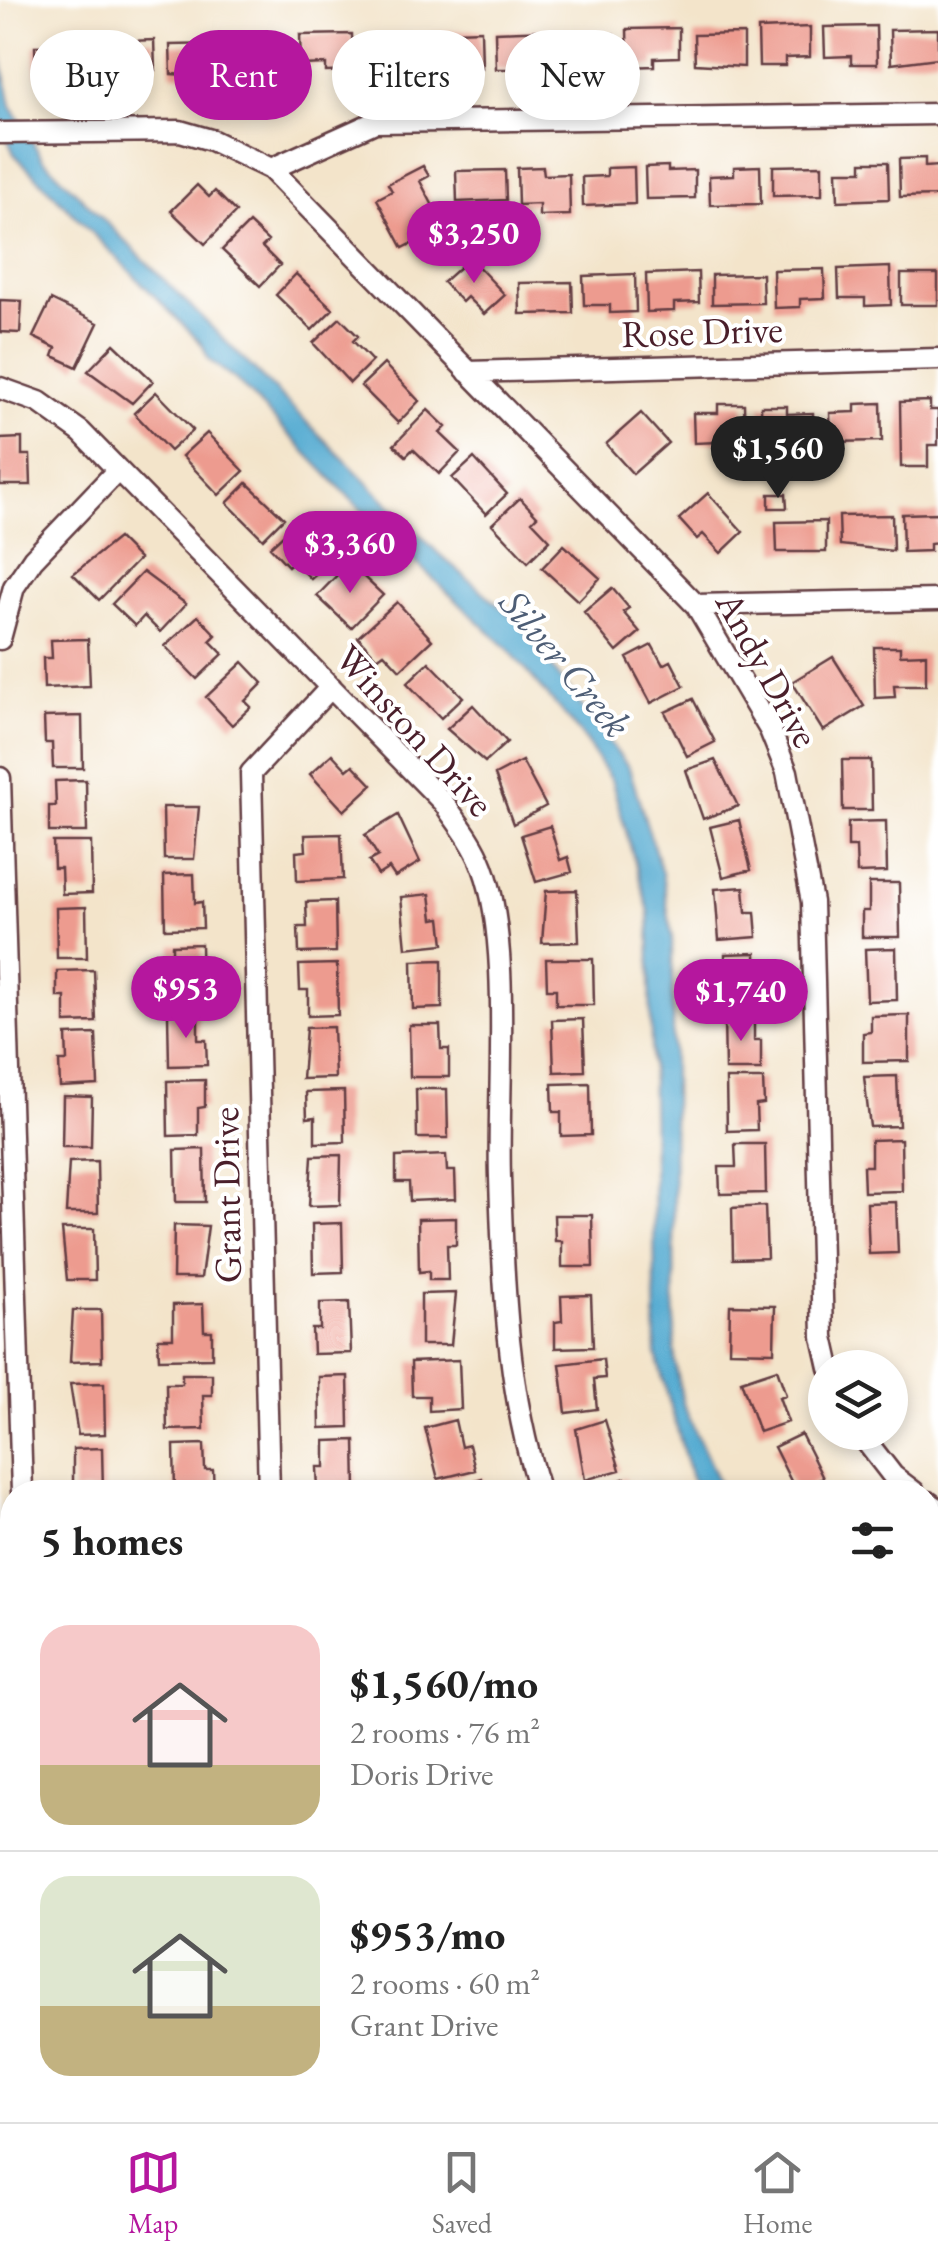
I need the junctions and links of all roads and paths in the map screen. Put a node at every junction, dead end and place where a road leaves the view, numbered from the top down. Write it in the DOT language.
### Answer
graph roads {
  1 [pos="938,114"];
  2 [pos="0,133"];
  3 [pos="271,170"];
  4 [pos="938,359"];
  5 [pos="468,372"];
  6 [pos="0,388"];
  7 [pos="118,470"];
  8 [pos="938,600"];
  9 [pos="696,605"];
  10 [pos="0,639"];
  11 [pos="330,687"];
  12 [pos="0,778"];
  13 [pos="9,1306"];
  14 [pos="825,1350"];
  15 [pos="872,1450"];
  16 [pos="21,1480"];
  17 [pos="268,1480"];
  18 [pos="537,1480"];
  19 [pos="901,1480"];
  1 -- 3 [label="street"];
  2 -- 3 [label="street, Andy Drive"];
  3 -- 5 [label="street, Andy Drive"];
  4 -- 5 [label="street, Rose Drive"];
  5 -- 9 [label="street, Andy Drive"];
  6 -- 7 [label="street, Winston Drive"];
  7 -- 10 [label="street"];
  7 -- 11 [label="street, Winston Drive"];
  8 -- 9 [label="street"];
  9 -- 14 [label="street, Andy Drive"];
  11 -- 17 [label="street, Grant Drive"];
  11 -- 18 [label="street, Winston Drive"];
  12 -- 13 [label="street"];
  13 -- 16 [label="street"];
  15 -- 19 [label="street"];
}
